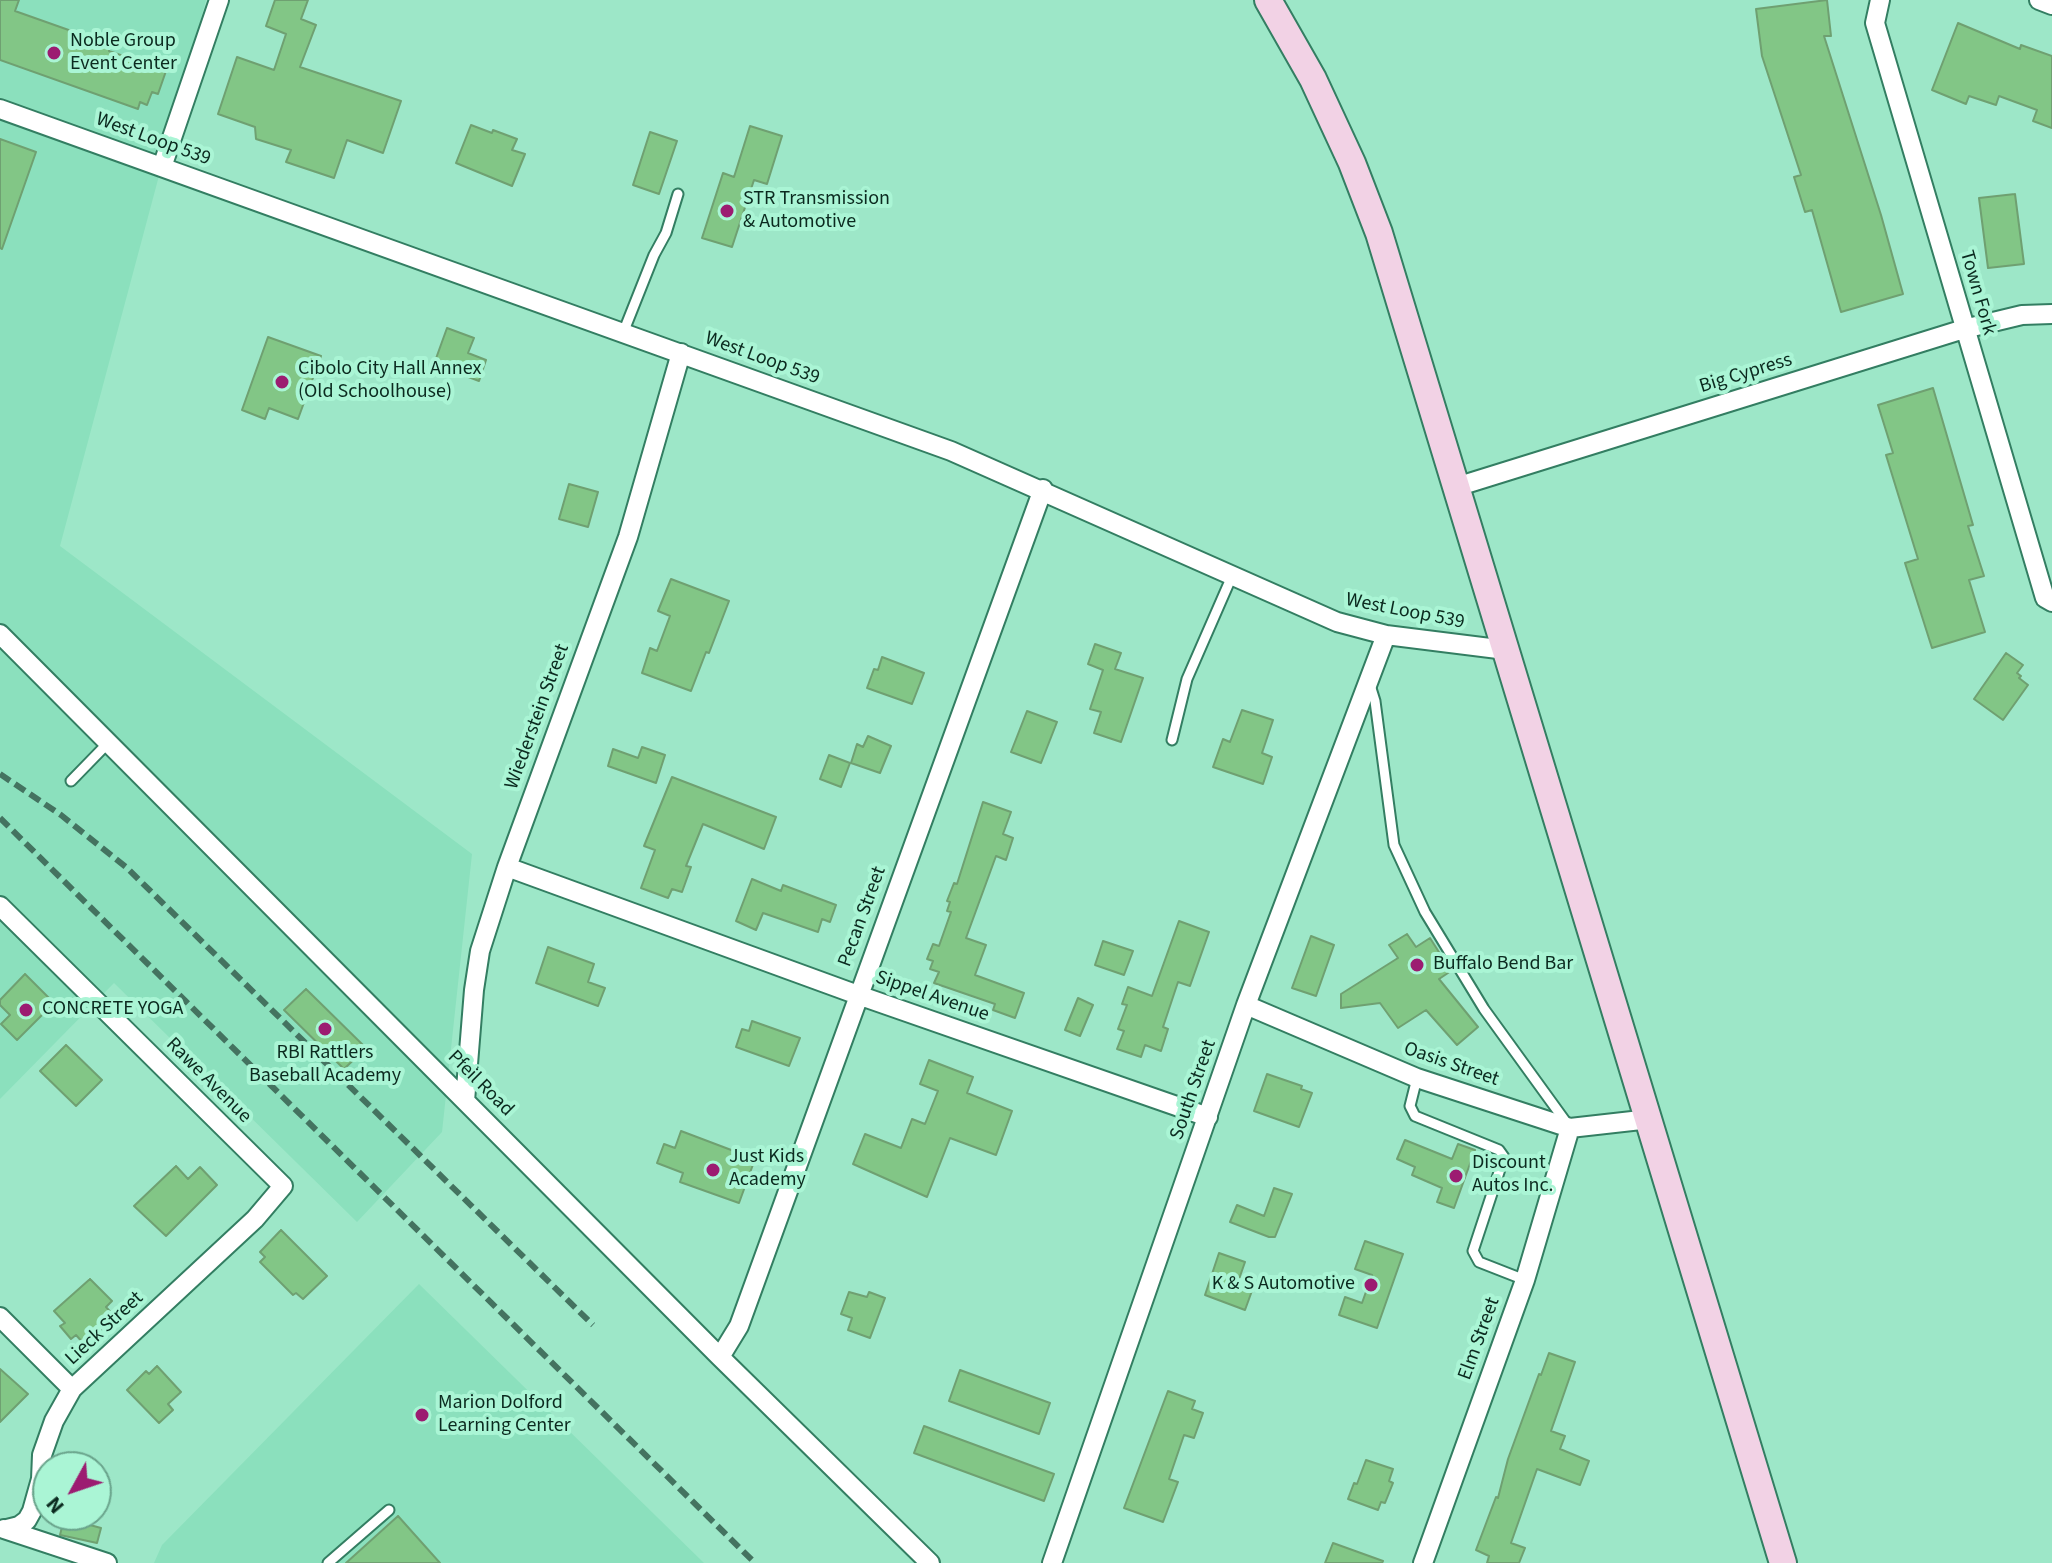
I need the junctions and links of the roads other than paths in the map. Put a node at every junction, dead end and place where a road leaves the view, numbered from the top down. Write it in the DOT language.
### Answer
graph roads {
  1 [pos="219,0"];
  2 [pos="1268,0"];
  3 [pos="1880,0"];
  4 [pos="2039,0"];
  5 [pos="2052,5"];
  6 [pos="0,109"];
  7 [pos="162,167"];
  8 [pos="678,194"];
  9 [pos="2052,314"];
  10 [pos="1964,329"];
  11 [pos="623,333"];
  12 [pos="681,353"];
  13 [pos="1456,487"];
  14 [pos="1043,489"];
  15 [pos="1232,576"];
  16 [pos="2048,600"];
  17 [pos="0,634"];
  18 [pos="1386,635"];
  19 [pos="1506,650"];
  20 [pos="1368,679"];
  21 [pos="1172,740"];
  22 [pos="108,743"];
  23 [pos="71,781"];
  24 [pos="507,867"];
  25 [pos="0,906"];
  26 [pos="858,995"];
  27 [pos="1246,1005"];
  28 [pos="1417,1078"];
  29 [pos="465,1101"];
  30 [pos="1208,1117"];
  31 [pos="1650,1119"];
  32 [pos="1570,1128"];
  33 [pos="283,1186"];
  34 [pos="1525,1280"];
  35 [pos="0,1317"];
  36 [pos="720,1357"];
  37 [pos="72,1389"];
  38 [pos="389,1510"];
  39 [pos="3,1529"];
  40 [pos="107,1563"];
  41 [pos="328,1563"];
  42 [pos="930,1563"];
  43 [pos="1052,1563"];
  44 [pos="1423,1563"];
  45 [pos="1783,1563"];
  1 -- 7 [label="street"];
  2 -- 13 [label="main road"];
  3 -- 10 [label="street, Town Fork"];
  4 -- 5 [label="street"];
  6 -- 7 [label="street, West Loop 539"];
  7 -- 11 [label="street, West Loop 539"];
  8 -- 11 [label="lane"];
  9 -- 10 [label="street, Big Cypress"];
  10 -- 13 [label="street, Big Cypress"];
  10 -- 16 [label="street, Town Fork"];
  11 -- 12 [label="street, West Loop 539"];
  12 -- 14 [label="street, West Loop 539"];
  12 -- 24 [label="street, Wiederstein Street"];
  13 -- 19 [label="main road"];
  14 -- 15 [label="street, West Loop 539"];
  14 -- 26 [label="street, Pecan Street"];
  15 -- 18 [label="street, West Loop 539"];
  15 -- 21 [label="lane"];
  17 -- 22 [label="street, Pfeil Road"];
  18 -- 19 [label="street, West Loop 539"];
  18 -- 20 [label="street, South Street"];
  19 -- 31 [label="main road"];
  20 -- 27 [label="street, South Street"];
  20 -- 32 [label="lane"];
  22 -- 23 [label="lane"];
  22 -- 29 [label="street, Pfeil Road"];
  24 -- 26 [label="street, Sippel Avenue"];
  24 -- 29 [label="street, Wiederstein Street"];
  25 -- 33 [label="street, Rawe Avenue"];
  26 -- 30 [label="street, Sippel Avenue"];
  26 -- 36 [label="street, Pecan Street"];
  27 -- 28 [label="street, Oasis Street"];
  27 -- 30 [label="street, South Street"];
  28 -- 32 [label="street, Oasis Street"];
  28 -- 34 [label="lane"];
  29 -- 36 [label="street, Pfeil Road"];
  30 -- 43 [label="street, South Street"];
  31 -- 32 [label="street, Oasis Street"];
  31 -- 45 [label="main road"];
  32 -- 34 [label="street, Elm Street"];
  33 -- 37 [label="street, Lieck Street"];
  34 -- 44 [label="street, Elm Street"];
  35 -- 37 [label="street"];
  36 -- 42 [label="street, Pfeil Road"];
  37 -- 39 [label="street, Lieck Street"];
  38 -- 41 [label="lane"];
  39 -- 40 [label="street"];
}
